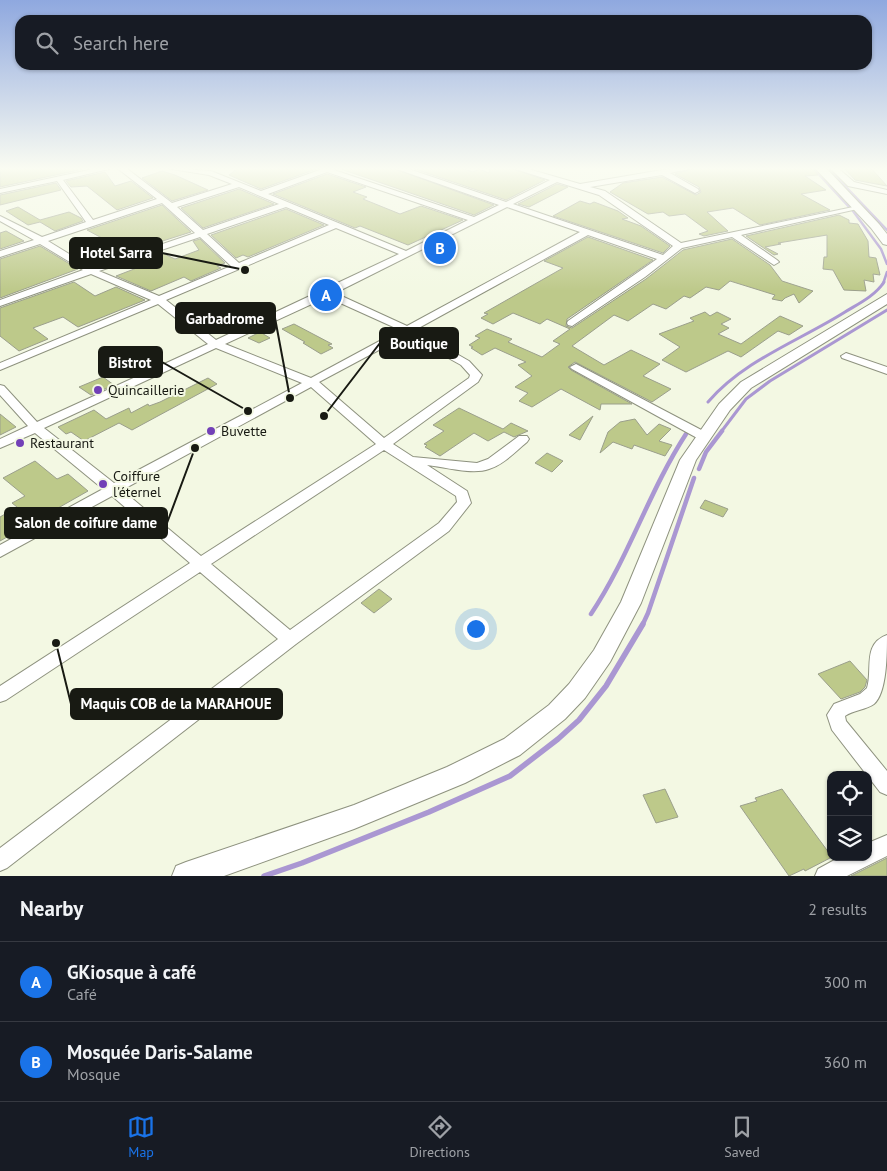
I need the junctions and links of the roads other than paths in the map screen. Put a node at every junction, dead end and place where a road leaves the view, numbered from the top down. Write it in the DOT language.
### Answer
graph roads {
  1 [pos="80,209"];
  2 [pos="135,209"];
  3 [pos="174,209"];
  4 [pos="273,209"];
  5 [pos="298,209"];
  6 [pos="443,209"];
  7 [pos="498,209"];
  8 [pos="522,209"];
  9 [pos="625,209"];
  10 [pos="854,209"];
  11 [pos="859,209"];
  12 [pos="0,218"];
  13 [pos="475,220"];
  14 [pos="91,223"];
  15 [pos="336,226"];
  16 [pos="587,232"];
  17 [pos="202,234"];
  18 [pos="733,234"];
  19 [pos="42,241"];
  20 [pos="887,242"];
  21 [pos="679,246"];
  22 [pos="0,254"];
  23 [pos="406,254"];
  24 [pos="664,258"];
  25 [pos="774,262"];
  26 [pos="237,266"];
  27 [pos="88,270"];
  28 [pos="326,293"];
  29 [pos="887,298"];
  30 [pos="158,299"];
  31 [pos="0,303"];
  32 [pos="572,323"];
  33 [pos="407,330"];
  34 [pos="214,344"];
  35 [pos="846,356"];
  36 [pos="0,366"];
  37 [pos="576,367"];
  38 [pos="887,371"];
  39 [pos="313,383"];
  40 [pos="0,388"];
  41 [pos="35,427"];
  42 [pos="703,436"];
  43 [pos="523,440"];
  44 [pos="0,444"];
  45 [pos="384,444"];
  46 [pos="410,460"];
  47 [pos="112,489"];
  48 [pos="0,552"];
  49 [pos="202,564"];
  50 [pos="290,640"];
  51 [pos="887,642"];
  52 [pos="0,695"];
  53 [pos="887,786"];
  54 [pos="887,845"];
  55 [pos="872,852"];
  56 [pos="0,861"];
  57 [pos="854,861"];
  58 [pos="186,876"];
  59 [pos="825,876"];
  1 -- 14 [label="street"];
  2 -- 14 [label="street"];
  3 -- 17 [label="street"];
  4 -- 17 [label="street"];
  5 -- 15 [label="street"];
  6 -- 13 [label="street"];
  7 -- 13 [label="street"];
  8 -- 16 [label="street"];
  9 -- 21 [label="street"];
  10 -- 18 [label="street"];
  11 -- 20 [label="street"];
  12 -- 19 [label="street"];
  13 -- 23 [label="street"];
  14 -- 19 [label="street"];
  15 -- 23 [label="street"];
  15 -- 26 [label="street"];
  16 -- 24 [label="street"];
  16 -- 33 [label="street"];
  17 -- 26 [label="street"];
  17 -- 27 [label="street"];
  18 -- 21 [label="street"];
  18 -- 25 [label="street"];
  19 -- 22 [label="street"];
  19 -- 27 [label="street"];
  21 -- 24 [label="street"];
  23 -- 28 [label="street"];
  24 -- 32 [label="street"];
  26 -- 30 [label="street"];
  27 -- 30 [label="street"];
  27 -- 31 [label="street"];
  28 -- 33 [label="street"];
  28 -- 34 [label="street"];
  29 -- 42 [label="street"];
  30 -- 34 [label="street"];
  30 -- 36 [label="street"];
  33 -- 39 [label="street"];
  33 -- 45 [label="street"];
  34 -- 39 [label="street"];
  34 -- 41 [label="street"];
  35 -- 38 [label="street"];
  37 -- 42 [label="street"];
  39 -- 45 [label="street"];
  39 -- 47 [label="street"];
  40 -- 41 [label="street"];
  41 -- 44 [label="street"];
  41 -- 47 [label="street"];
  42 -- 58 [label="street"];
  43 -- 46 [label="street"];
  45 -- 46 [label="street"];
  45 -- 49 [label="street"];
  46 -- 50 [label="street"];
  47 -- 48 [label="street"];
  47 -- 49 [label="street"];
  49 -- 50 [label="street"];
  49 -- 52 [label="street"];
  50 -- 56 [label="street"];
  51 -- 53 [label="street"];
  54 -- 55 [label="street"];
  57 -- 59 [label="street"];
}
